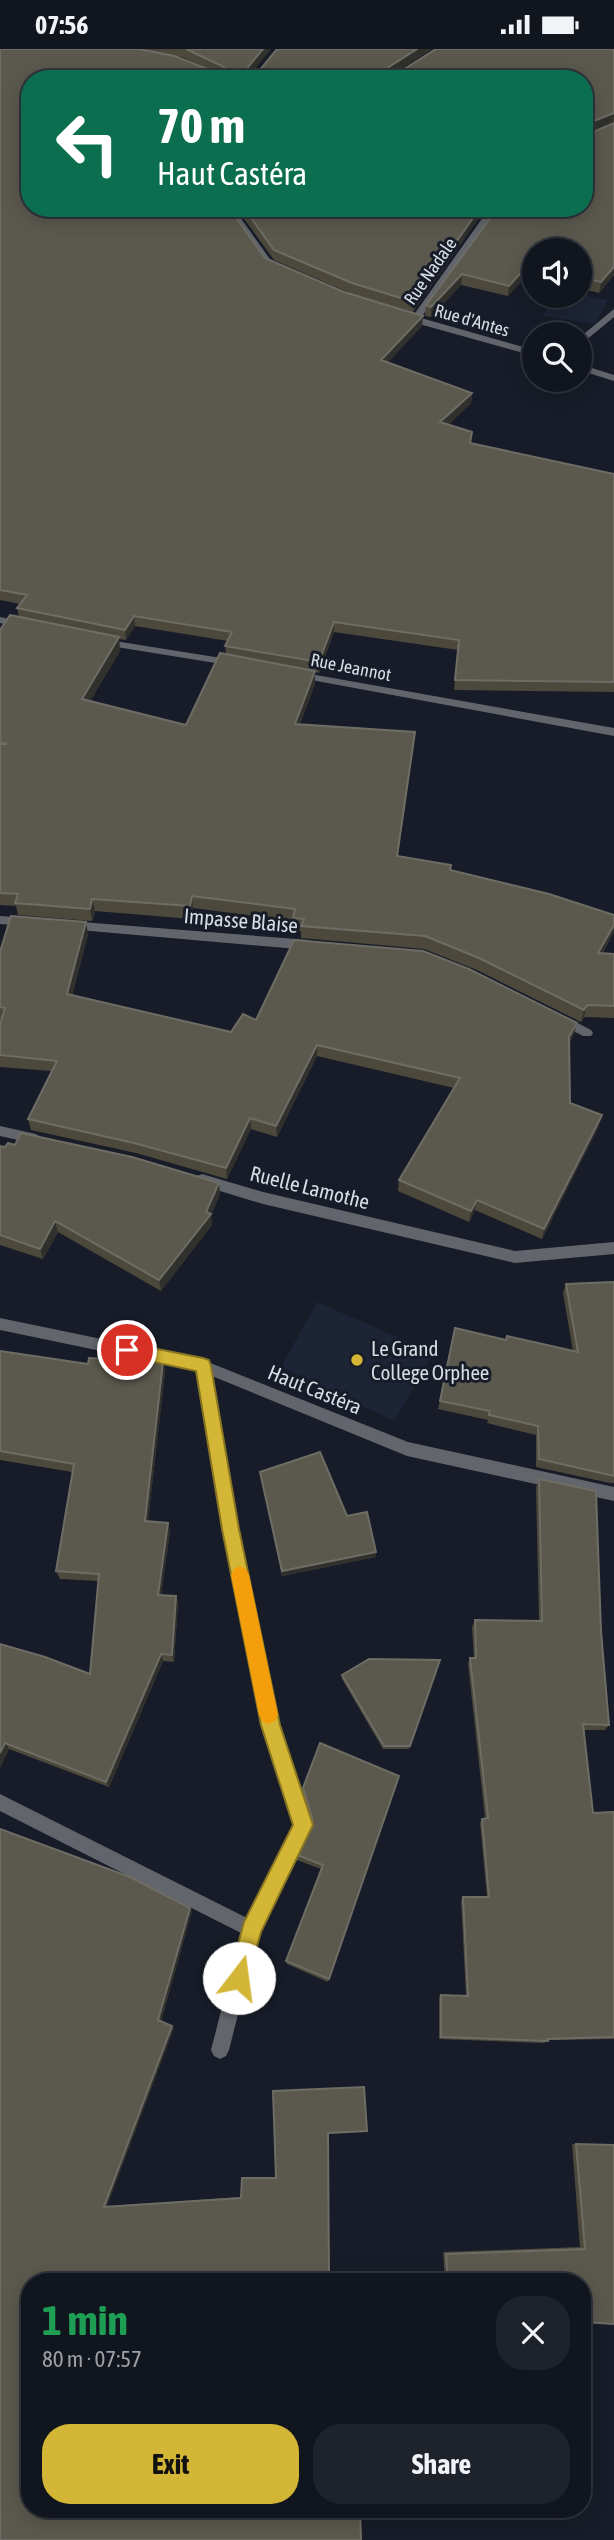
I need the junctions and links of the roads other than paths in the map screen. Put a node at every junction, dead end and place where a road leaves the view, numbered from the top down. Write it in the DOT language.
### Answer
graph roads {
  1 [pos="236,217"];
  2 [pos="489,217"];
  3 [pos="291,273"];
  4 [pos="614,312"];
  5 [pos="393,313"];
  6 [pos="415,320"];
  7 [pos="592,331"];
  8 [pos="522,350"];
  9 [pos="592,371"];
  10 [pos="614,379"];
  11 [pos="0,620"];
  12 [pos="40,629"];
  13 [pos="93,640"];
  14 [pos="248,665"];
  15 [pos="284,672"];
  16 [pos="614,732"];
  17 [pos="0,920"];
  18 [pos="322,946"];
  19 [pos="552,1016"];
  20 [pos="587,1033"];
  21 [pos="0,1131"];
  22 [pos="54,1143"];
  23 [pos="186,1176"];
  24 [pos="614,1248"];
  25 [pos="0,1324"];
  26 [pos="203,1366"];
  27 [pos="614,1494"];
  28 [pos="0,1802"];
  29 [pos="251,1929"];
  30 [pos="220,2050"];
  1 -- 3 [label="street"];
  2 -- 6 [label="street, Rue Nadale"];
  4 -- 7 [label="street"];
  5 -- 6 [label="street, Rue d'Antes"];
  6 -- 8 [label="street, Rue d'Antes"];
  9 -- 10 [label="street"];
  11 -- 12 [label="street"];
  13 -- 14 [label="street"];
  15 -- 16 [label="street, Rue Jeannot"];
  17 -- 18 [label="street, Impasse Blaise"];
  19 -- 20 [label="street"];
  21 -- 22 [label="street"];
  23 -- 24 [label="street, Ruelle Lamothe"];
  25 -- 26 [label="street, Haut Castéra"];
  26 -- 27 [label="street, Haut Castéra"];
  26 -- 29 [label="street"];
  28 -- 29 [label="street"];
  29 -- 30 [label="street"];
}
